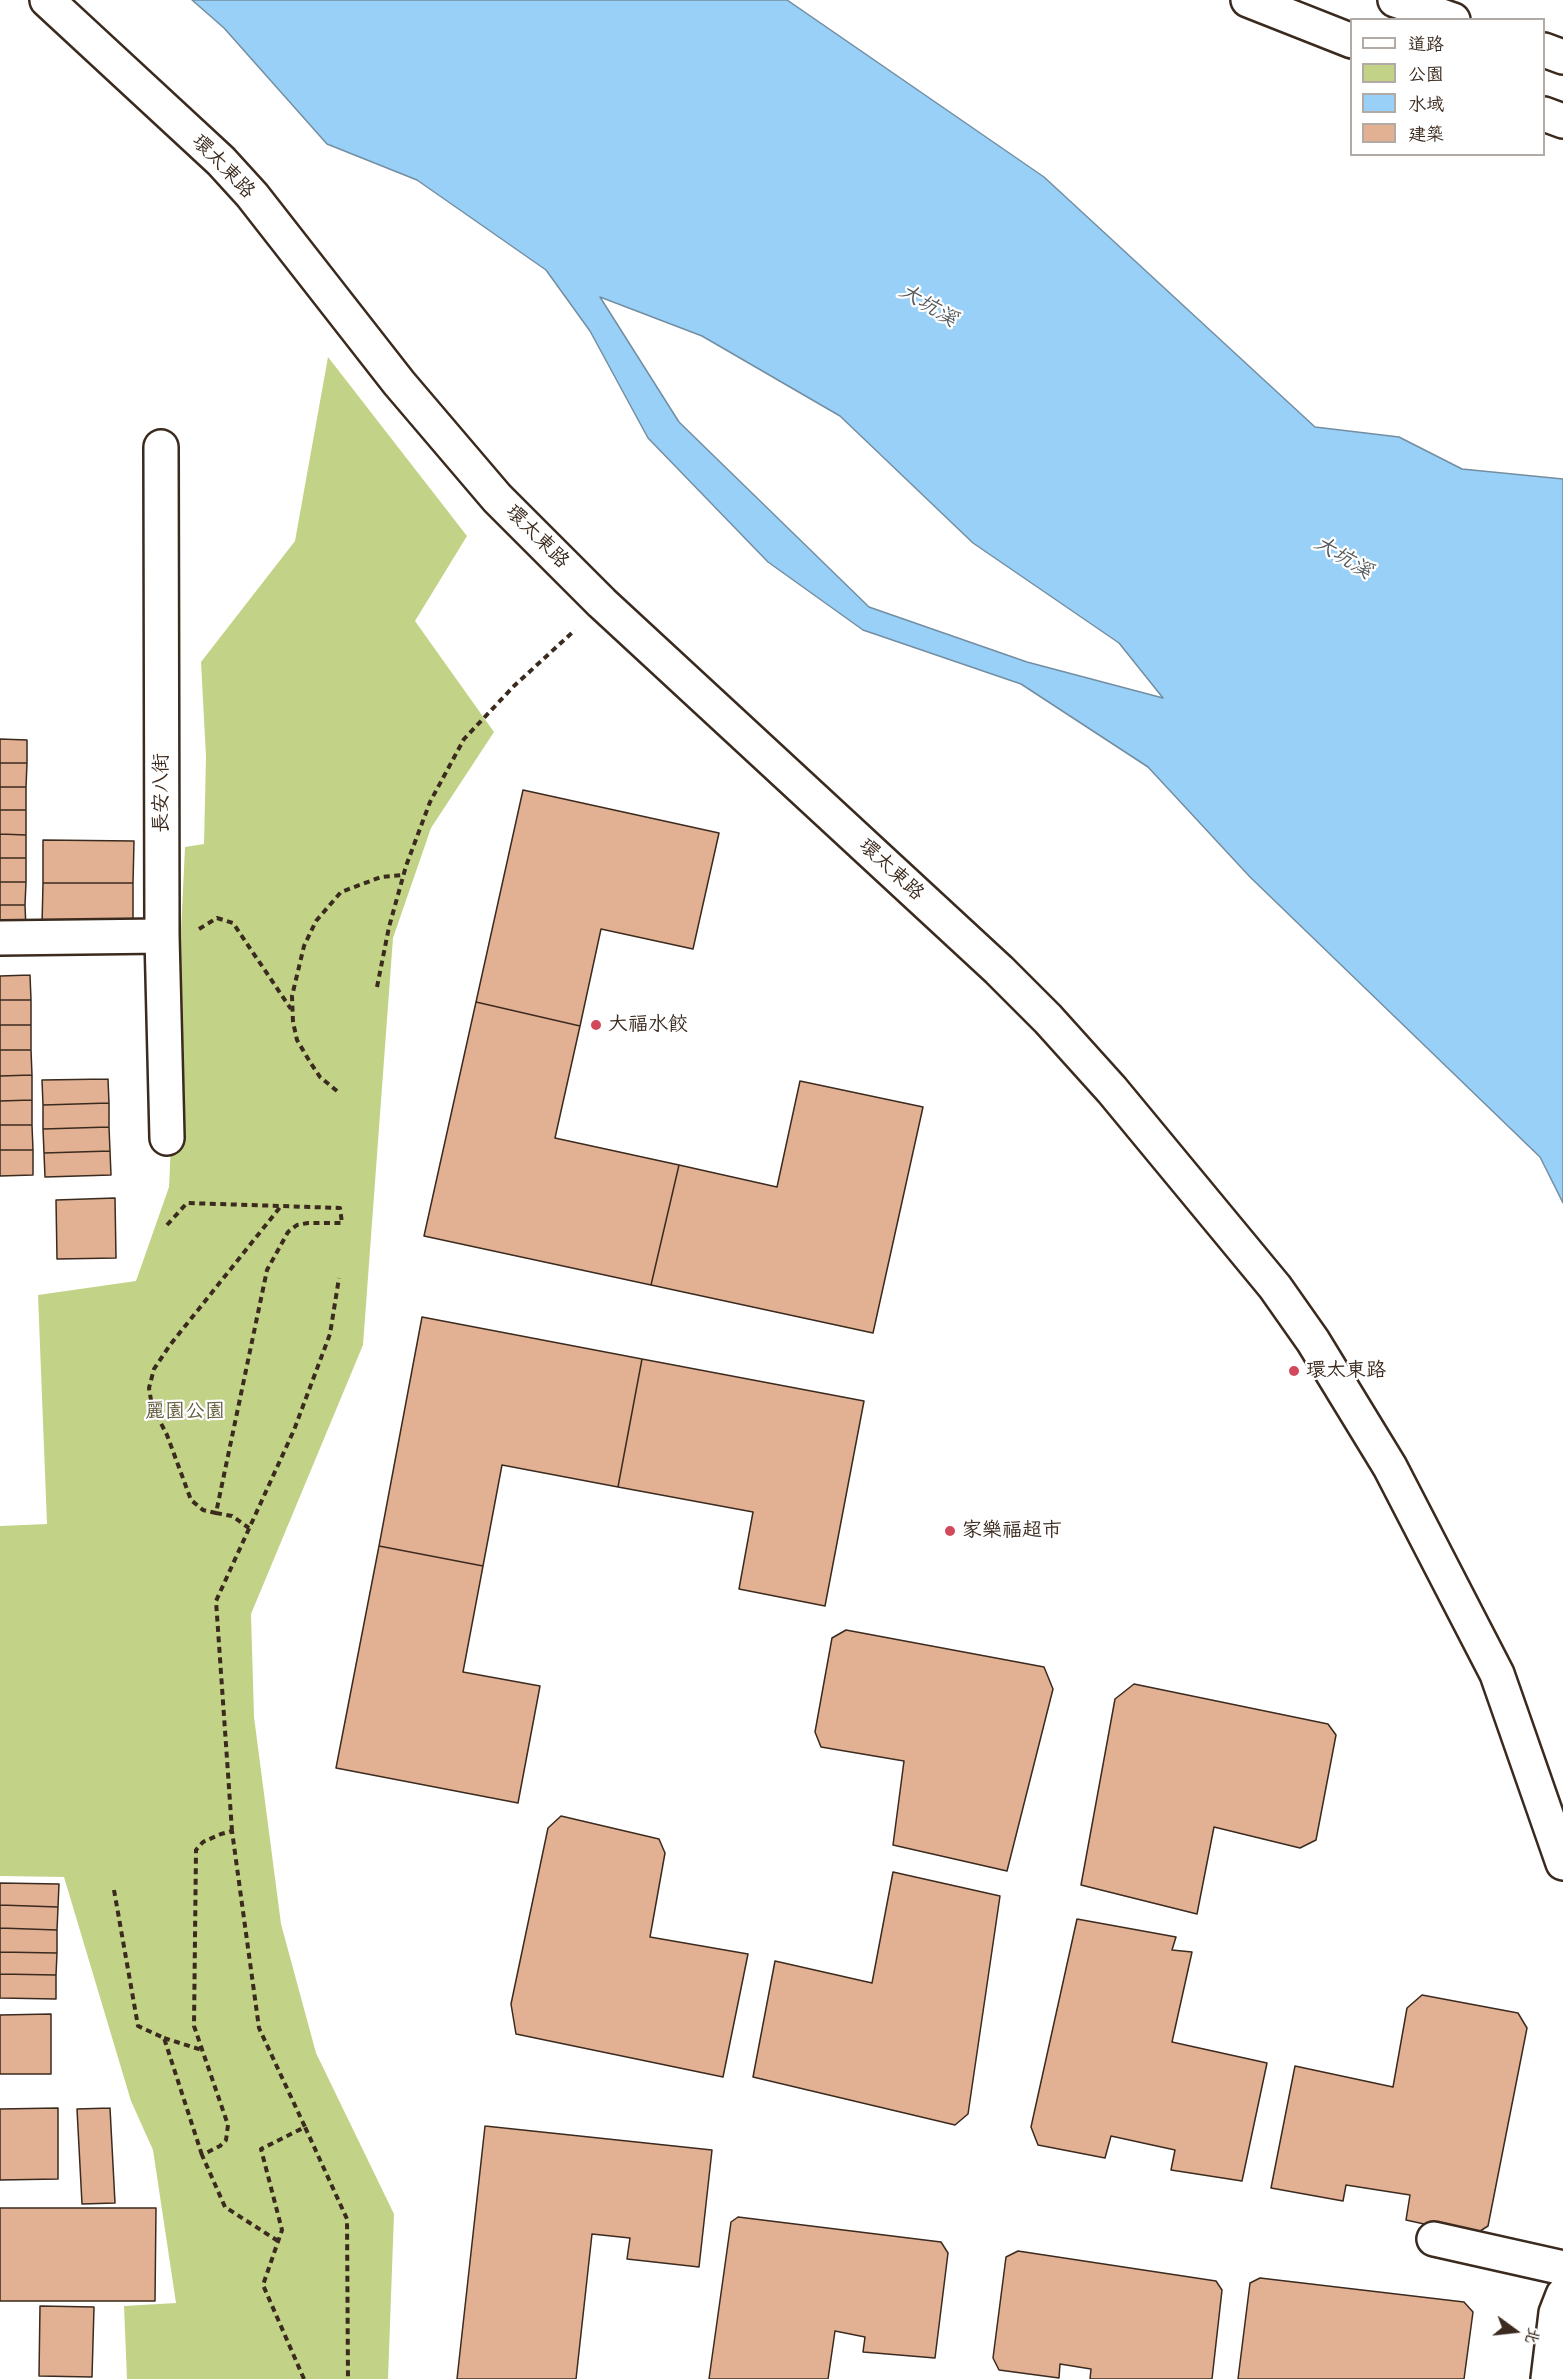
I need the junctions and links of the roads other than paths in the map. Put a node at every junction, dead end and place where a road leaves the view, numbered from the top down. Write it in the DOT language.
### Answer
graph roads {
  1 [pos="48,0"];
  2 [pos="1248,0"];
  3 [pos="1395,0"];
  4 [pos="1447,18"];
  5 [pos="1350,40"];
  6 [pos="1545,50"];
  7 [pos="1563,57"];
  8 [pos="1545,114"];
  9 [pos="1563,121"];
  10 [pos="162,447"];
  11 [pos="162,936"];
  12 [pos="0,938"];
  13 [pos="167,1138"];
  14 [pos="1563,1863"];
  15 [pos="1434,2239"];
  16 [pos="1563,2268"];
  17 [pos="1563,2295"];
  18 [pos="1548,2379"];
  1 -- 14 [label="street, 環太東路"];
  2 -- 5 [label="street"];
  3 -- 4 [label="street"];
  6 -- 7 [label="street"];
  8 -- 9 [label="street"];
  10 -- 11 [label="street, 長安八街"];
  11 -- 12 [label="street"];
  11 -- 13 [label="street, 長安八街"];
  15 -- 16 [label="street"];
  17 -- 18 [label="street"];
}
